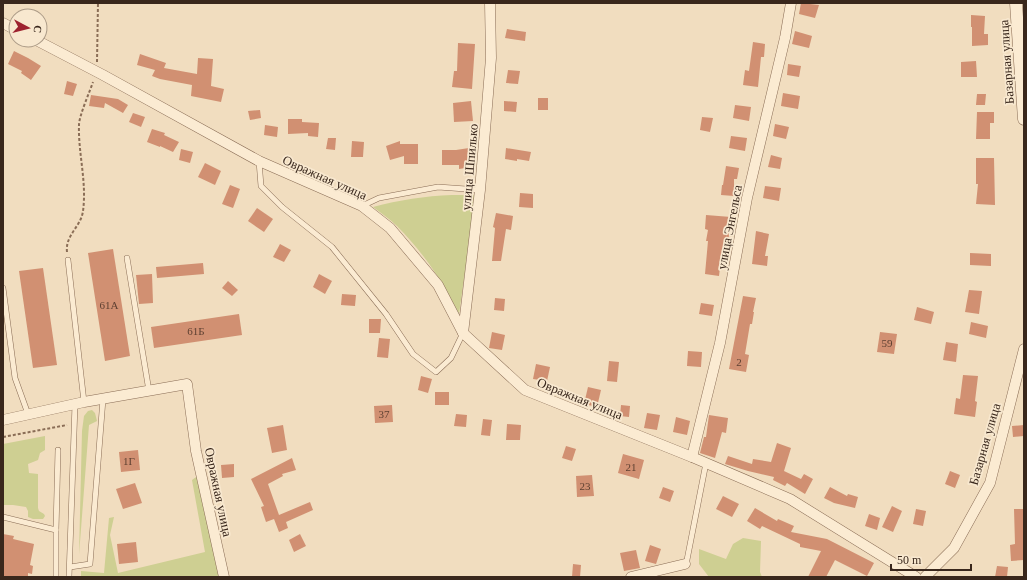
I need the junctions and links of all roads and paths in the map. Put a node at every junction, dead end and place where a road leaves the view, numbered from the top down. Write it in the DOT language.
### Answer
graph roads {
  1 [pos="98,3"];
  2 [pos="490,3"];
  3 [pos="792,3"];
  4 [pos="1016,3"];
  5 [pos="48,46"];
  6 [pos="1022,68"];
  7 [pos="97,72"];
  8 [pos="1023,100"];
  9 [pos="1024,119"];
  10 [pos="259,161"];
  11 [pos="480,190"];
  12 [pos="362,206"];
  13 [pos="127,258"];
  14 [pos="68,260"];
  15 [pos="3,288"];
  16 [pos="463,333"];
  17 [pos="1024,349"];
  18 [pos="149,391"];
  19 [pos="103,399"];
  20 [pos="80,403"];
  21 [pos="28,414"];
  22 [pos="3,420"];
  23 [pos="58,450"];
  24 [pos="692,457"];
  25 [pos="706,463"];
  26 [pos="3,518"];
  27 [pos="56,530"];
  28 [pos="686,564"];
  29 [pos="70,567"];
  30 [pos="56,577"];
  31 [pos="69,577"];
  32 [pos="224,577"];
  33 [pos="631,577"];
  34 [pos="916,577"];
  35 [pos="926,577"];
  1 -- 7 [label="path"];
  2 -- 11 [label="street, улица Шпилько"];
  3 -- 24 [label="street, улица Энгельса"];
  4 -- 6 [label="street, Базарная улица"];
  5 -- 7 [label="street, Овражная улица"];
  6 -- 8 [label="street, Базарная улица"];
  7 -- 10 [label="street, Овражная улица"];
  7 -- 14 [label="path"];
  8 -- 9 [label="street, Базарная улица"];
  10 -- 12 [label="street, Овражная улица"];
  10 -- 16 [label="lane"];
  11 -- 12 [label="lane"];
  11 -- 16 [label="street, улица Шпилько"];
  12 -- 16 [label="street, Овражная улица"];
  13 -- 18 [label="lane"];
  14 -- 20 [label="lane"];
  15 -- 21 [label="lane"];
  16 -- 24 [label="street, Овражная улица"];
  17 -- 35 [label="street, Базарная улица"];
  18 -- 19 [label="street, Овражная улица"];
  18 -- 32 [label="street, Овражная улица"];
  19 -- 20 [label="street, Овражная улица"];
  19 -- 29 [label="lane"];
  20 -- 21 [label="street, Овражная улица"];
  20 -- 29 [label="lane"];
  21 -- 22 [label="street, Овражная улица"];
  23 -- 27 [label="lane"];
  24 -- 25 [label="street, Овражная улица"];
  25 -- 28 [label="lane"];
  25 -- 34 [label="street, Овражная улица"];
  26 -- 27 [label="lane"];
  27 -- 30 [label="lane"];
  28 -- 33 [label="street"];
  29 -- 31 [label="lane"];
}
